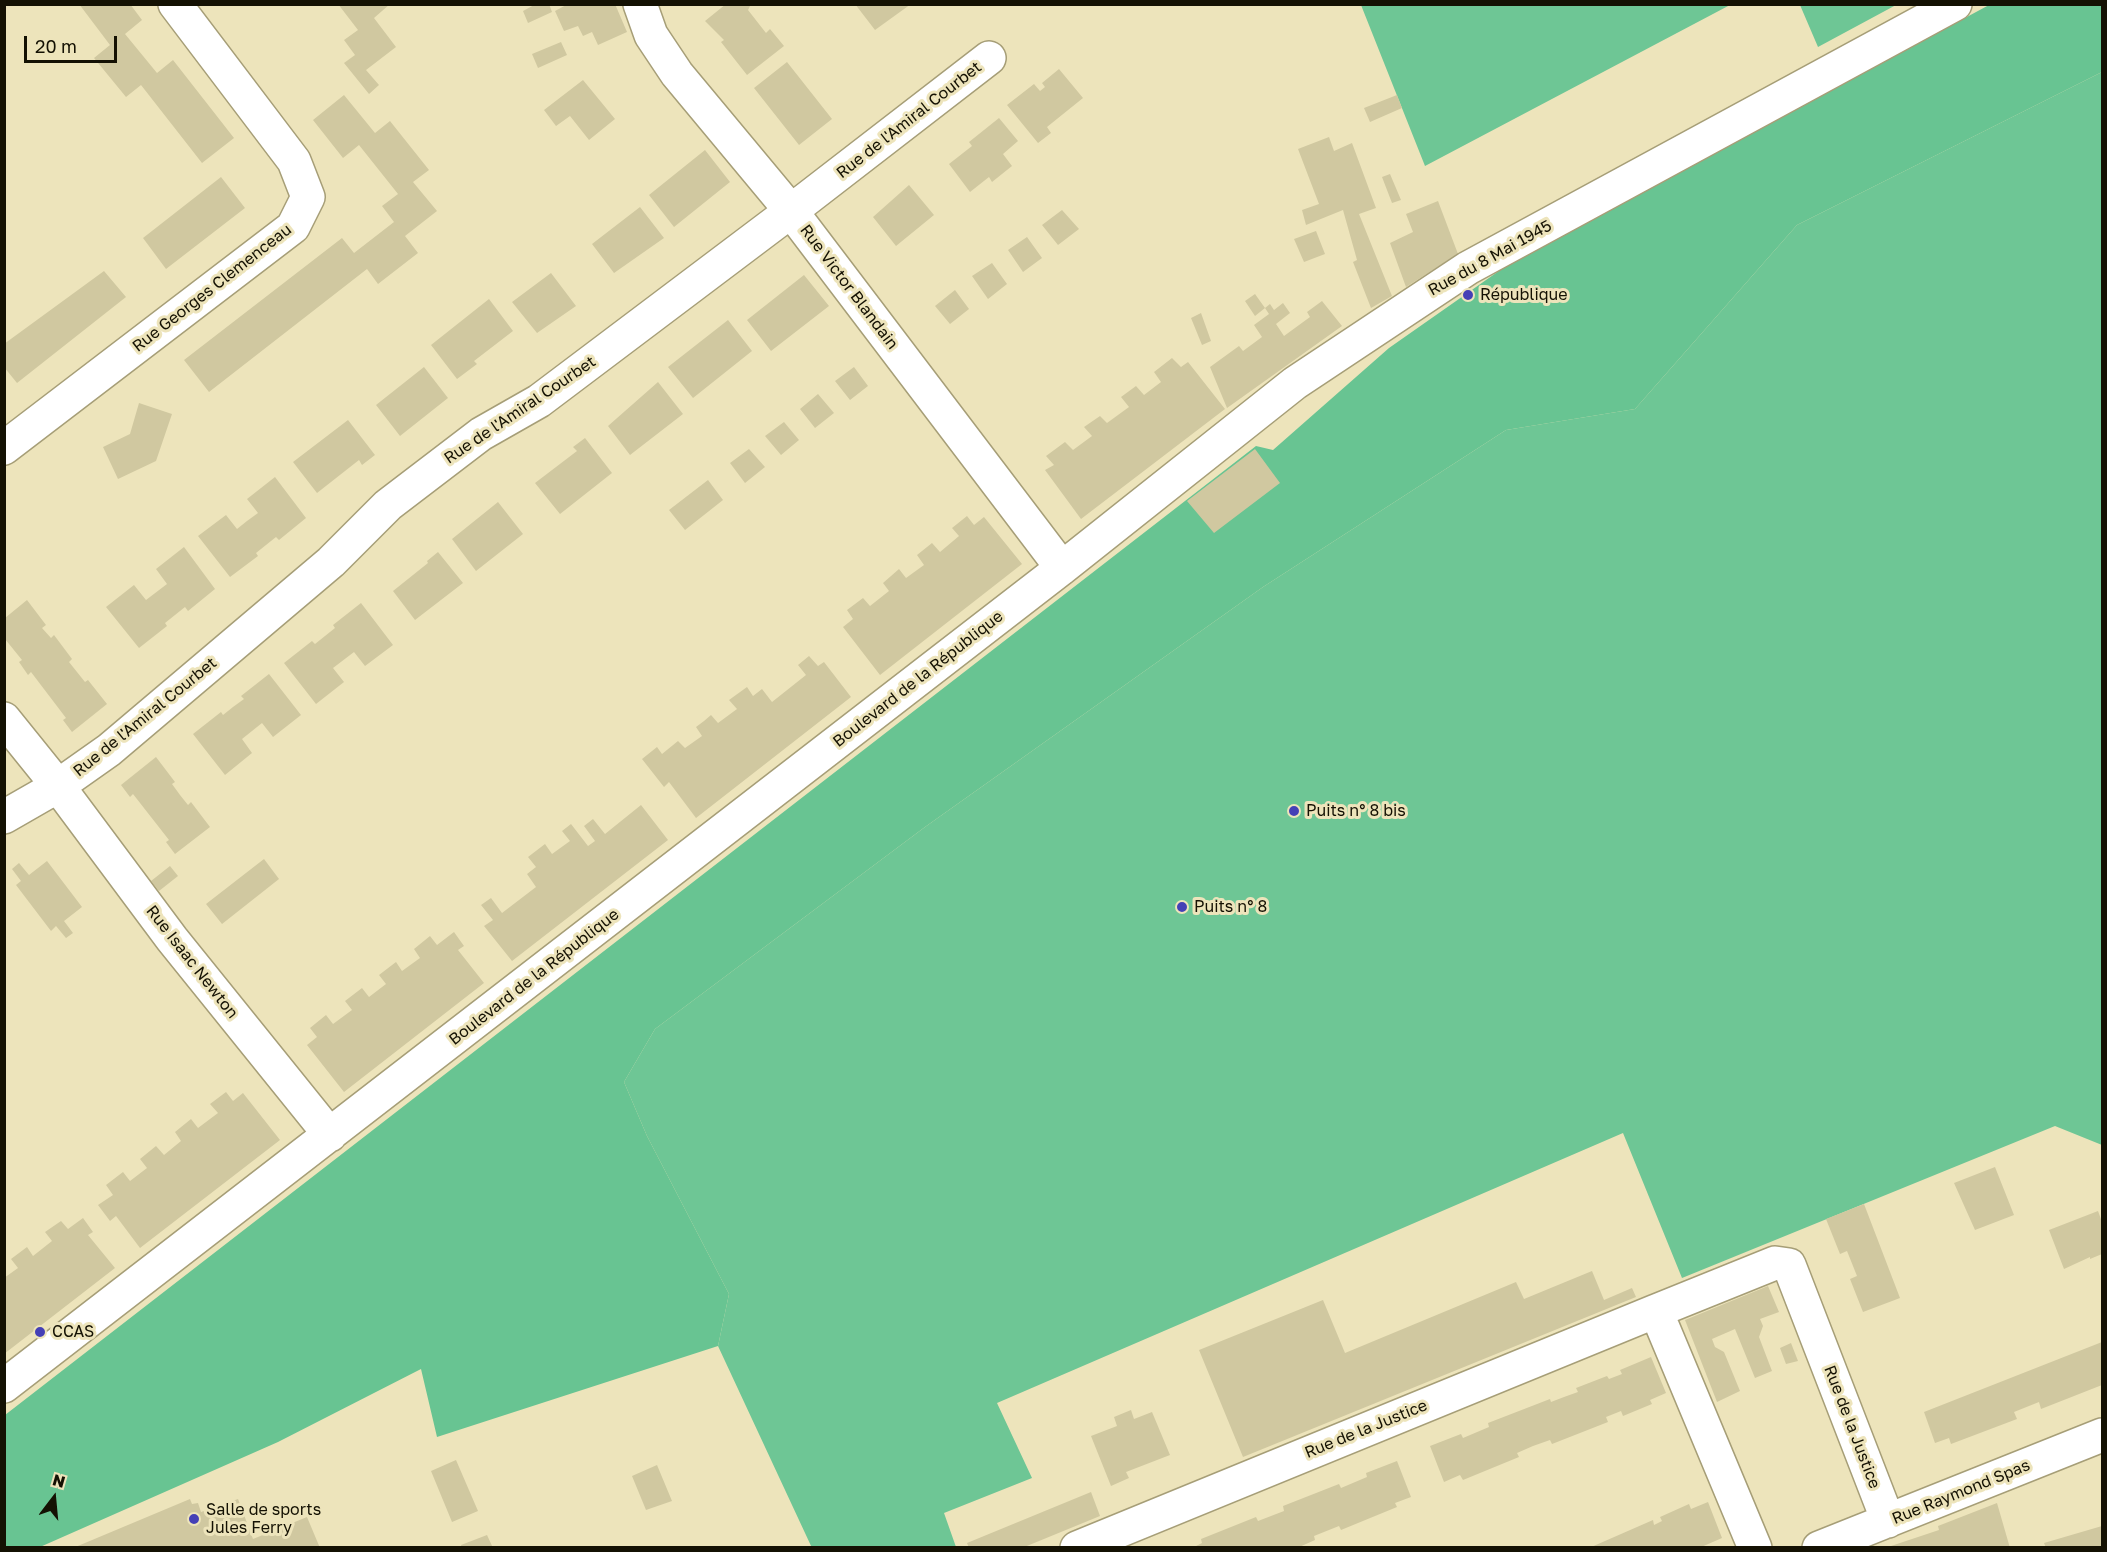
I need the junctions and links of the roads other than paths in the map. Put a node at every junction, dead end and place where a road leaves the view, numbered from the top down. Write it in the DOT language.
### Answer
graph roads {
  1 [pos="175,4"];
  2 [pos="640,4"];
  3 [pos="1955,4"];
  4 [pos="989,58"];
  5 [pos="791,211"];
  6 [pos="4,448"];
  7 [pos="1062,568"];
  8 [pos="4,719"];
  9 [pos="58,786"];
  10 [pos="4,817"];
  11 [pos="330,1135"];
  12 [pos="1656,1311"];
  13 [pos="4,1386"];
  14 [pos="2103,1435"];
  15 [pos="1888,1521"];
  16 [pos="1077,1548"];
  17 [pos="1755,1548"];
  18 [pos="1820,1548"];
  1 -- 6 [label="street, Rue Georges Clemenceau"];
  2 -- 5 [label="street, Rue Victor Blandain"];
  3 -- 7 [label="street, Rue du 8 Mai 1945"];
  4 -- 5 [label="street, Rue de l'Amiral Courbet"];
  5 -- 7 [label="street, Rue Victor Blandain"];
  5 -- 9 [label="street, Rue de l'Amiral Courbet"];
  7 -- 11 [label="street, Boulevard de la République"];
  8 -- 9 [label="street, Rue Isaac Newton"];
  9 -- 10 [label="street, Rue de l'Amiral Courbet"];
  9 -- 11 [label="street, Rue Isaac Newton"];
  11 -- 13 [label="street, Boulevard de la République"];
  12 -- 15 [label="street, Rue de la Justice"];
  12 -- 16 [label="street, Rue de la Justice"];
  12 -- 17 [label="street"];
  14 -- 15 [label="street, Rue Raymond Spas"];
  15 -- 18 [label="street, Rue Raymond Spas"];
}
